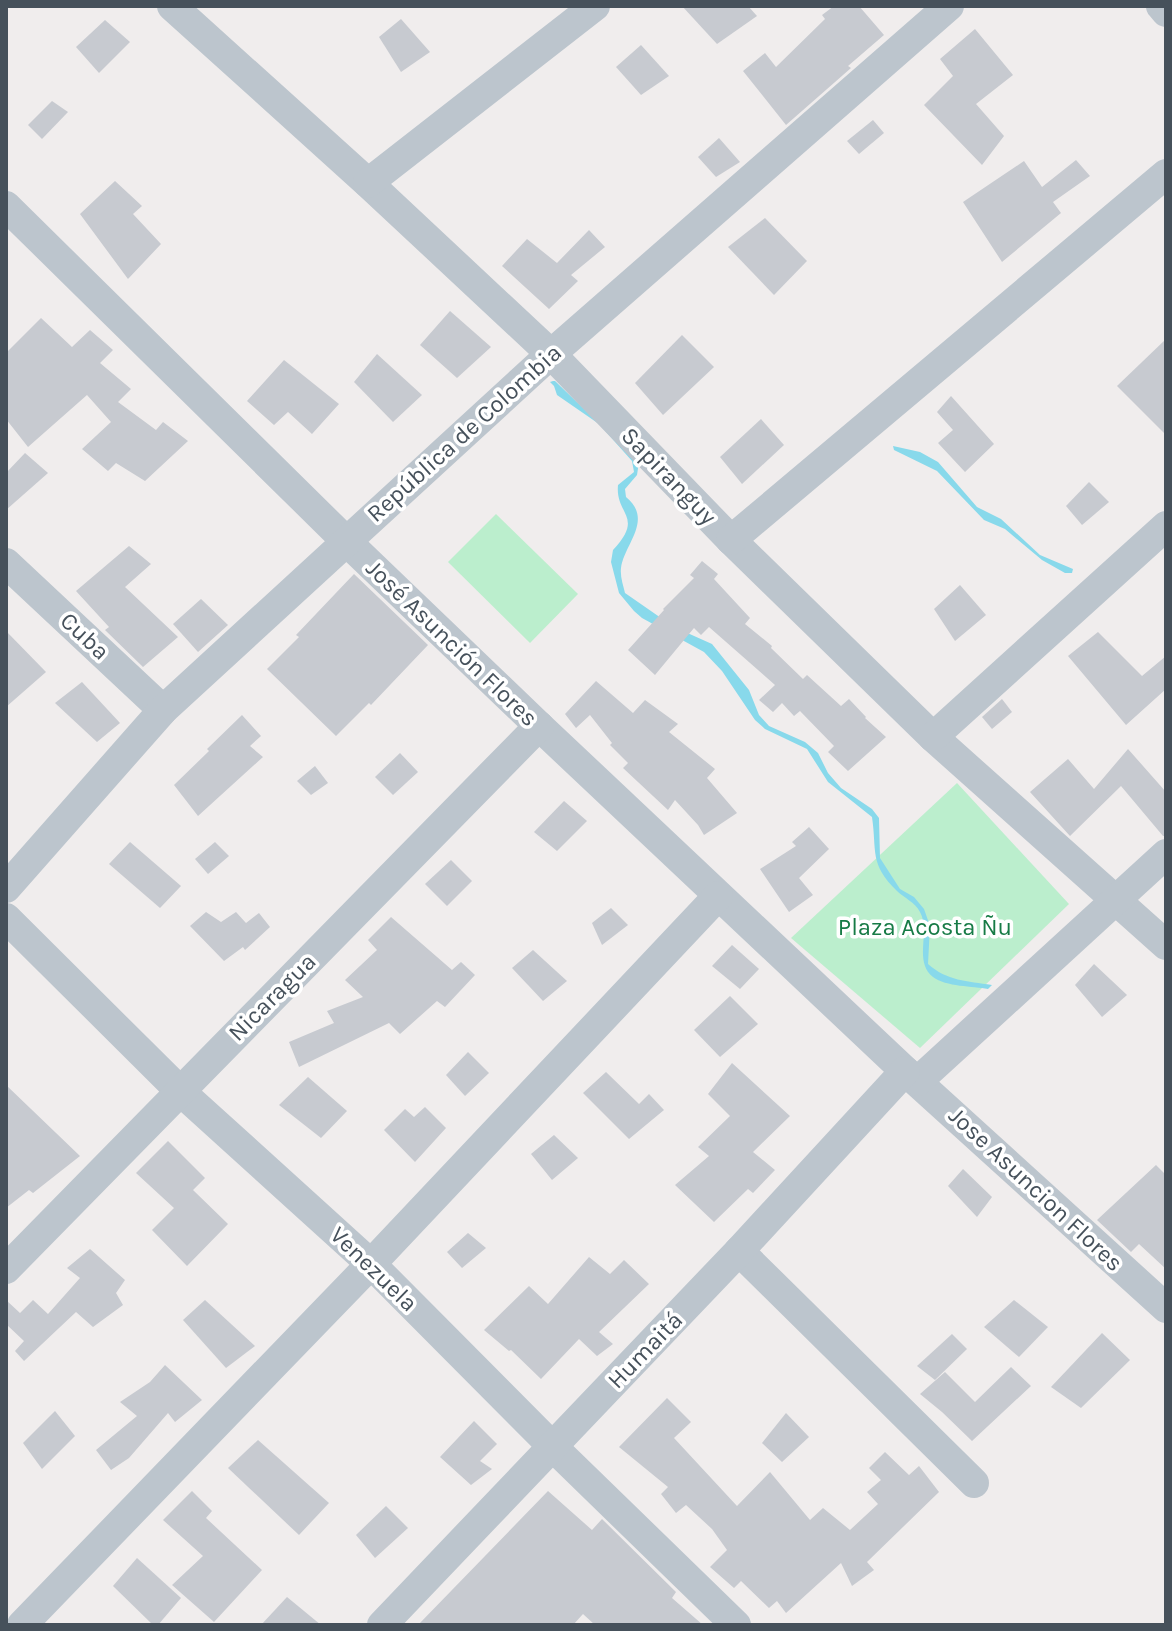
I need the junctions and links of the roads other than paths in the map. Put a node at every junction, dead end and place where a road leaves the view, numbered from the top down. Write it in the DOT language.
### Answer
graph roads {
  1 [pos="172,6"];
  2 [pos="595,6"];
  3 [pos="949,6"];
  4 [pos="1161,6"];
  5 [pos="1166,12"];
  6 [pos="1166,174"];
  7 [pos="368,183"];
  8 [pos="6,206"];
  9 [pos="551,354"];
  10 [pos="1166,526"];
  11 [pos="345,540"];
  12 [pos="731,540"];
  13 [pos="6,563"];
  14 [pos="163,710"];
  15 [pos="539,726"];
  16 [pos="933,737"];
  17 [pos="1166,854"];
  18 [pos="6,888"];
  19 [pos="718,896"];
  20 [pos="1116,898"];
  21 [pos="6,918"];
  22 [pos="1166,945"];
  23 [pos="912,1076"];
  24 [pos="180,1091"];
  25 [pos="739,1251"];
  26 [pos="371,1264"];
  27 [pos="6,1269"];
  28 [pos="1166,1308"];
  29 [pos="553,1447"];
  30 [pos="974,1483"];
  31 [pos="22,1625"];
  32 [pos="382,1625"];
  33 [pos="736,1625"];
  1 -- 7 [label="street, Sapiranguy"];
  2 -- 7 [label="street"];
  3 -- 9 [label="street, República de Colombia"];
  4 -- 5 [label="street"];
  6 -- 12 [label="street"];
  7 -- 9 [label="street, Sapiranguy"];
  8 -- 11 [label="street, José Asunción Flores"];
  9 -- 11 [label="street, República de Colombia"];
  9 -- 12 [label="street, Sapiranguy"];
  10 -- 16 [label="street"];
  11 -- 14 [label="street, República de Colombia"];
  11 -- 15 [label="street, José Asunción Flores"];
  12 -- 16 [label="street, Sapiranguy"];
  13 -- 14 [label="street, Cuba"];
  14 -- 18 [label="street, República de Colombia"];
  15 -- 19 [label="street, José Asunción Flores"];
  15 -- 24 [label="street, Nicaragua"];
  16 -- 20 [label="street, Sapiranguy"];
  17 -- 20 [label="street, Humaitá"];
  19 -- 23 [label="street, José Asunción Flores"];
  19 -- 26 [label="street"];
  20 -- 22 [label="street, Sapiranguy"];
  20 -- 23 [label="street, Humaitá"];
  21 -- 24 [label="street, Venezuela"];
  23 -- 25 [label="street, Humaitá"];
  23 -- 28 [label="street, Jose Asuncion Flores"];
  24 -- 26 [label="street, Venezuela"];
  24 -- 27 [label="street, Nicaragua"];
  25 -- 29 [label="street, Humaitá"];
  25 -- 30 [label="street"];
  26 -- 29 [label="street, Venezuela"];
  26 -- 31 [label="street"];
  29 -- 32 [label="street, Humaitá"];
  29 -- 33 [label="street, Venezuela"];
}
